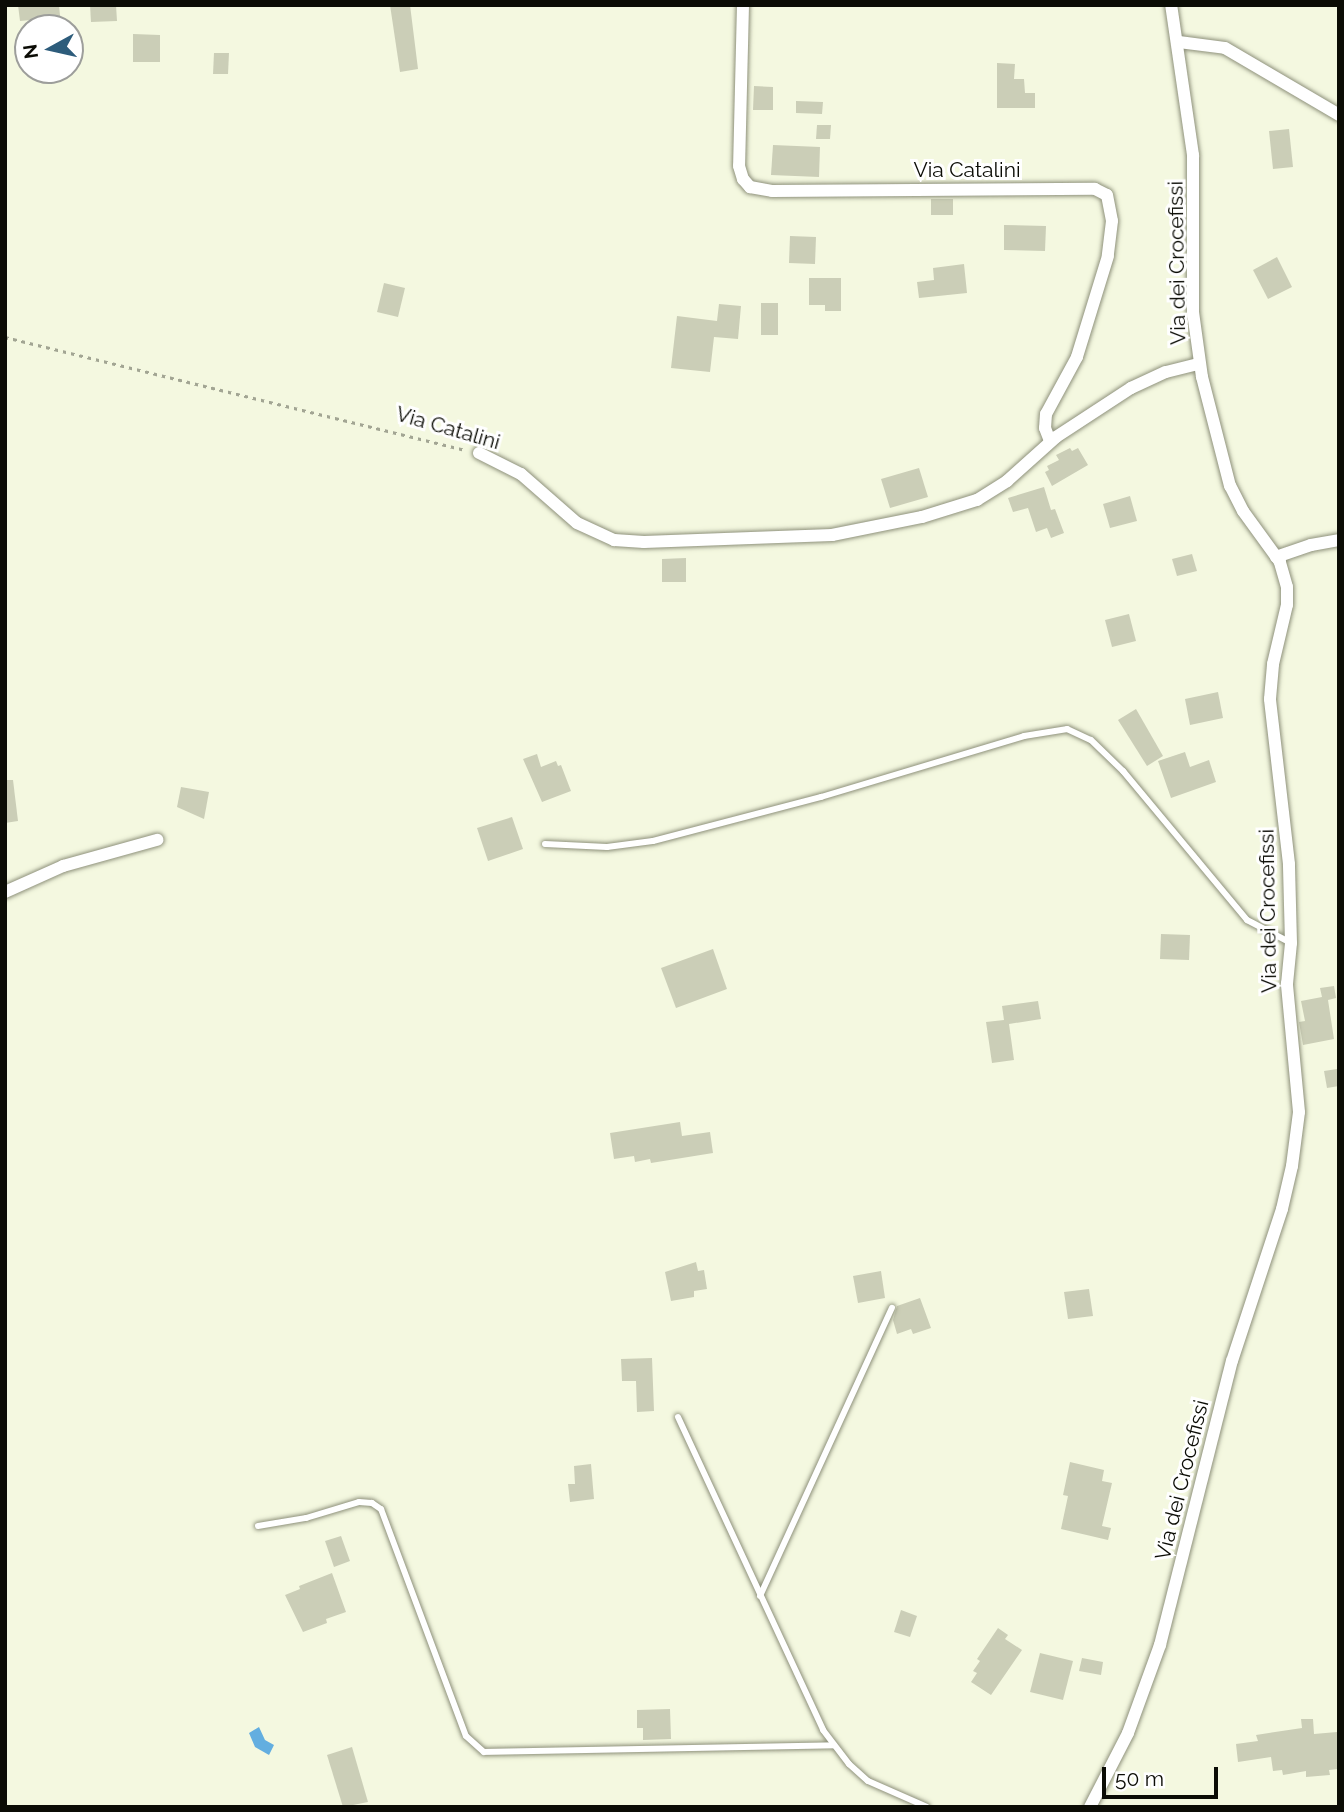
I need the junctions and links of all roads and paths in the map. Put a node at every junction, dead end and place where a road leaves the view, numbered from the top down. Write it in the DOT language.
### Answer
graph roads {
  1 [pos="743,5"];
  2 [pos="1171,5"];
  3 [pos="1179,42"];
  4 [pos="1339,116"];
  5 [pos="5,337"];
  6 [pos="1199,363"];
  7 [pos="1050,441"];
  8 [pos="479,453"];
  9 [pos="1339,540"];
  10 [pos="1276,557"];
  11 [pos="157,840"];
  12 [pos="545,844"];
  13 [pos="5,892"];
  14 [pos="1291,943"];
  15 [pos="892,1308"];
  16 [pos="678,1417"];
  17 [pos="258,1526"];
  18 [pos="761,1596"];
  19 [pos="834,1745"];
  20 [pos="927,1807"];
  21 [pos="1090,1807"];
  1 -- 7 [label="street, Via Catalini"];
  2 -- 3 [label="street, Via dei Crocefissi"];
  3 -- 4 [label="street"];
  3 -- 6 [label="street, Via dei Crocefissi"];
  5 -- 8 [label="path, Via Catalini"];
  6 -- 7 [label="street, Via Catalini"];
  6 -- 10 [label="street, Via dei Crocefissi"];
  7 -- 8 [label="street, Via Catalini"];
  9 -- 10 [label="street"];
  10 -- 14 [label="street, Via dei Crocefissi"];
  11 -- 13 [label="street"];
  12 -- 14 [label="lane"];
  14 -- 21 [label="street, Via dei Crocefissi"];
  15 -- 18 [label="lane"];
  16 -- 18 [label="lane"];
  17 -- 19 [label="lane"];
  18 -- 19 [label="lane"];
  19 -- 20 [label="lane"];
}
